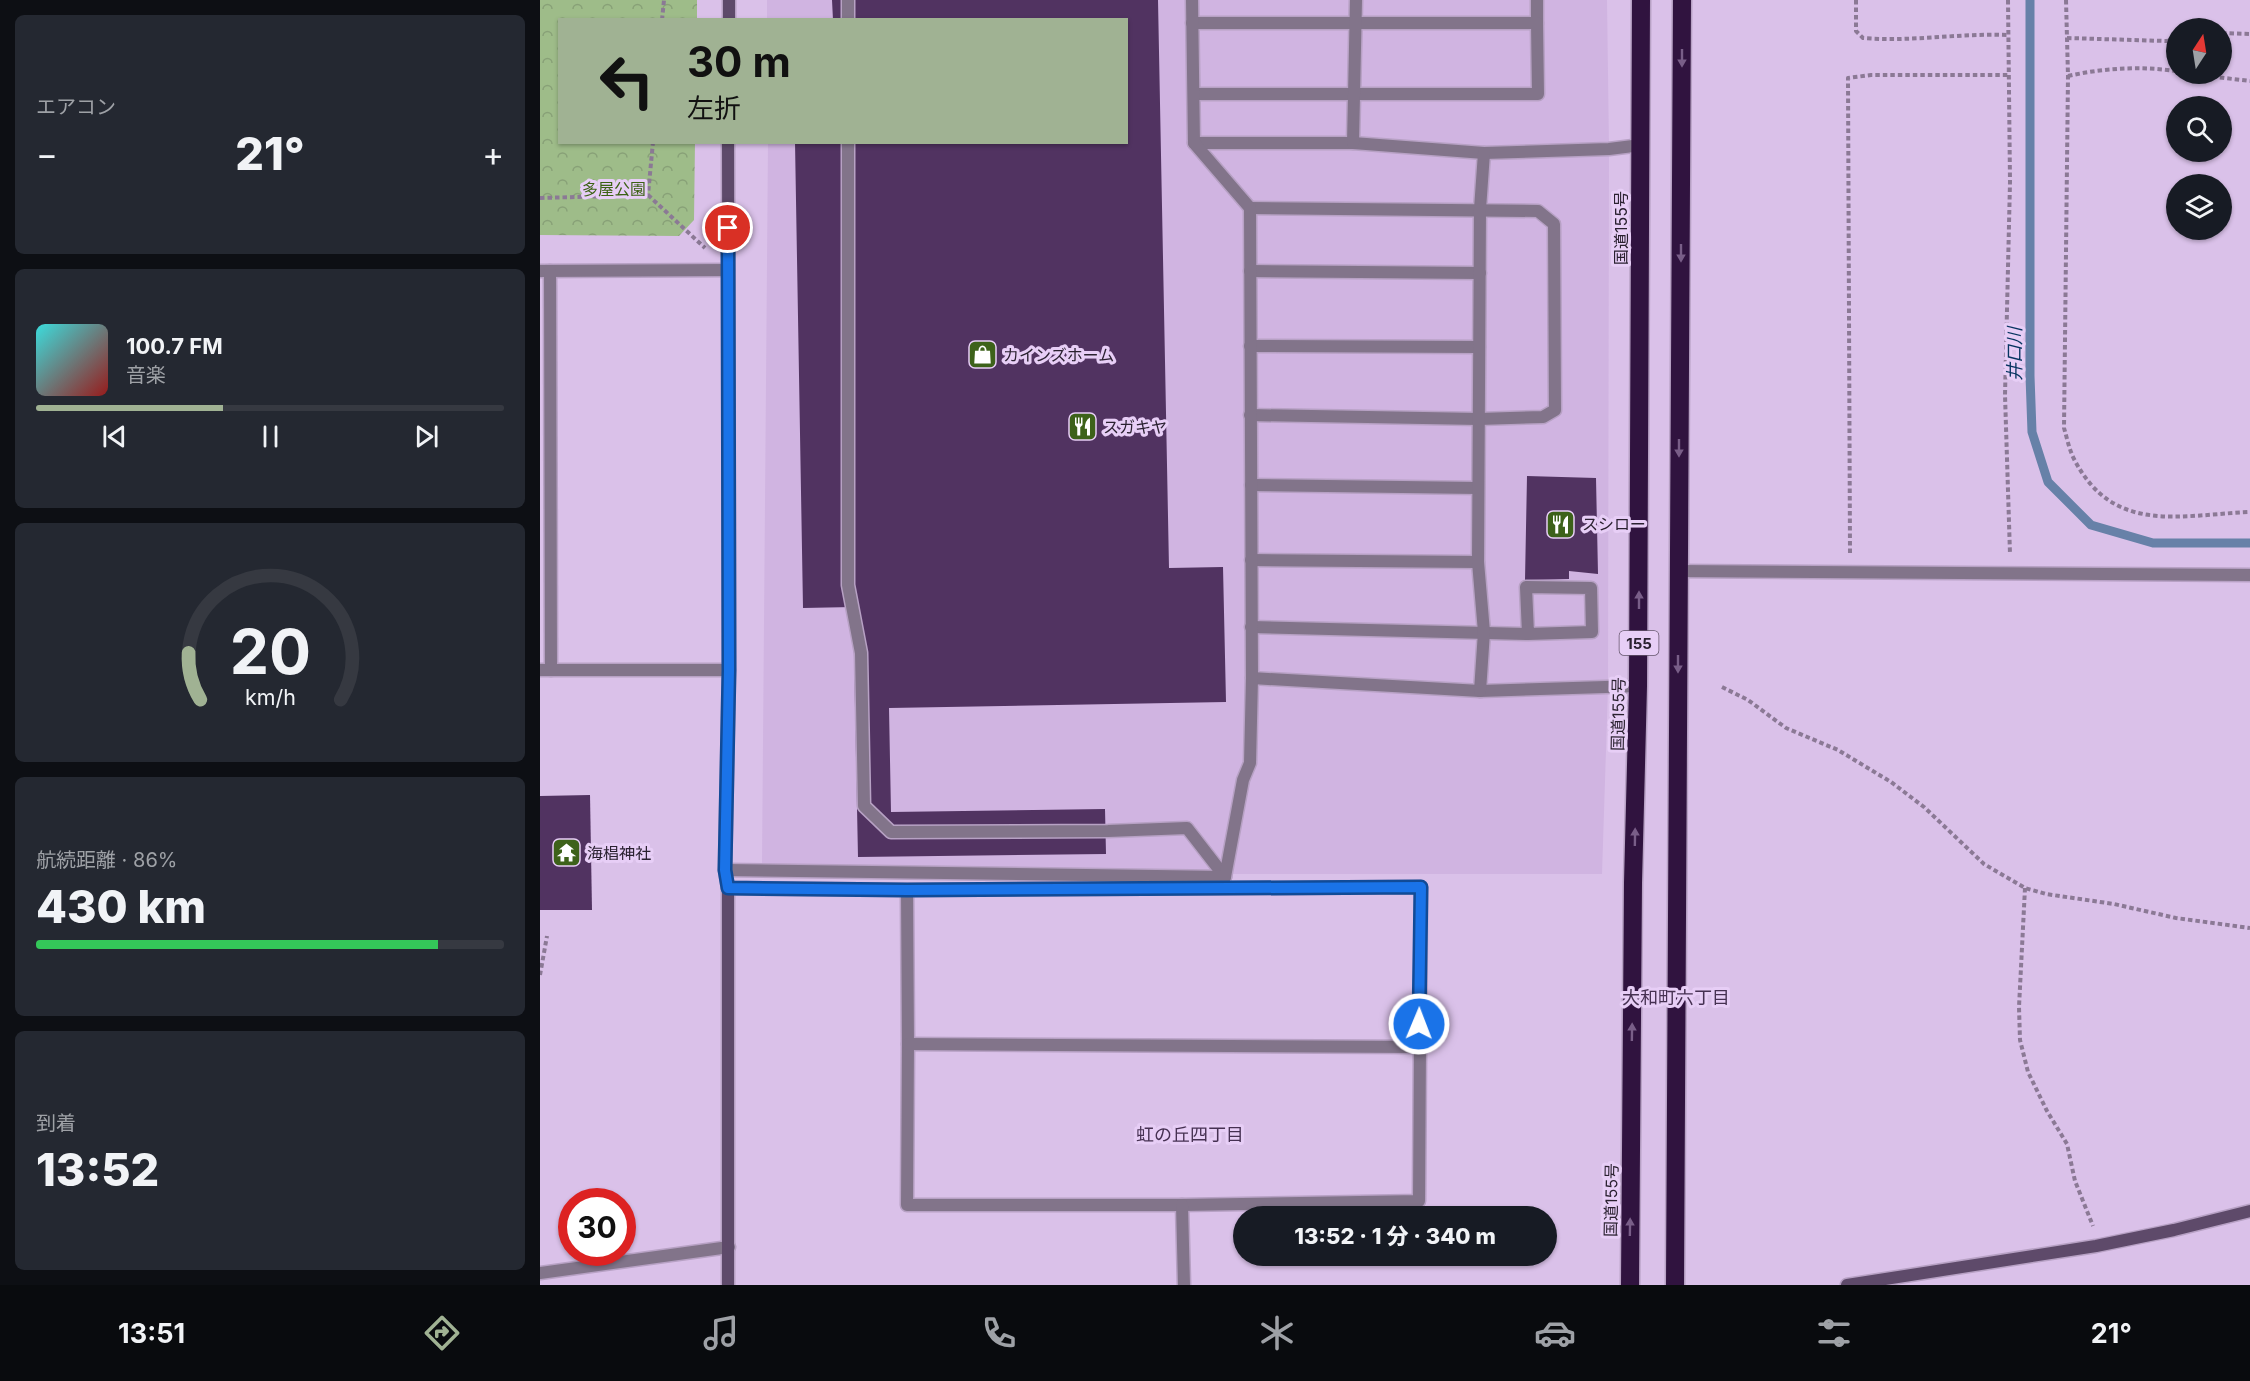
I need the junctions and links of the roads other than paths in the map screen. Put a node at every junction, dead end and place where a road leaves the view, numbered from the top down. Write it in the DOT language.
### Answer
graph roads {
  1 [pos="729,0"];
  2 [pos="848,0"];
  3 [pos="1192,0"];
  4 [pos="1356,0"];
  5 [pos="1537,0"];
  6 [pos="1641,0"];
  7 [pos="1682,0"];
  8 [pos="729,18"];
  9 [pos="848,18"];
  10 [pos="1355,22"];
  11 [pos="1192,23"];
  12 [pos="1537,23"];
  13 [pos="1194,94"];
  14 [pos="1354,94"];
  15 [pos="1194,143"];
  16 [pos="1353,143"];
  17 [pos="728,144"];
  18 [pos="848,144"];
  19 [pos="1641,145"];
  20 [pos="1484,153"];
  21 [pos="1250,208"];
  22 [pos="1480,209"];
  23 [pos="728,270"];
  24 [pos="545,271"];
  25 [pos="1250,271"];
  26 [pos="1480,273"];
  27 [pos="1250,346"];
  28 [pos="1479,347"];
  29 [pos="1250,415"];
  30 [pos="1479,419"];
  31 [pos="545,471"];
  32 [pos="1251,485"];
  33 [pos="1478,488"];
  34 [pos="1251,560"];
  35 [pos="1478,562"];
  36 [pos="1678,572"];
  37 [pos="2250,575"];
  38 [pos="1251,627"];
  39 [pos="1484,632"];
  40 [pos="1528,634"];
  41 [pos="545,670"];
  42 [pos="729,670"];
  43 [pos="1252,678"];
  44 [pos="1638,686"];
  45 [pos="1480,691"];
  46 [pos="725,870"];
  47 [pos="1225,877"];
  48 [pos="728,888"];
  49 [pos="907,890"];
  50 [pos="908,1044"];
  51 [pos="1419,1047"];
  52 [pos="1182,1205"];
  53 [pos="2250,1211"];
  54 [pos="729,1246"];
  55 [pos="540,1273"];
  56 [pos="728,1285"];
  57 [pos="1184,1285"];
  58 [pos="1629,1285"];
  59 [pos="1675,1285"];
  60 [pos="1847,1285"];
  1 -- 8 [label="street"];
  2 -- 9 [label="street"];
  3 -- 11 [label="street"];
  4 -- 10 [label="street"];
  5 -- 12 [label="street"];
  6 -- 19 [label="highway, 国道155号 / 155"];
  7 -- 36 [label="highway, 155, one-way"];
  10 -- 11 [label="street"];
  10 -- 12 [label="street"];
  10 -- 14 [label="street"];
  11 -- 13 [label="street"];
  12 -- 14 [label="street"];
  13 -- 14 [label="street"];
  13 -- 15 [label="street"];
  14 -- 16 [label="street"];
  15 -- 16 [label="street"];
  15 -- 21 [label="street"];
  16 -- 20 [label="street"];
  17 -- 23 [label="street"];
  18 -- 47 [label="street"];
  19 -- 20 [label="street"];
  44 -- 19 [label="highway, 国道155号 / 155, one-way"];
  20 -- 22 [label="street"];
  21 -- 22 [label="street"];
  21 -- 25 [label="street"];
  22 -- 26 [label="street"];
  22 -- 30 [label="street"];
  23 -- 24 [label="street"];
  23 -- 42 [label="street"];
  24 -- 31 [label="street"];
  25 -- 26 [label="street"];
  25 -- 27 [label="street"];
  26 -- 28 [label="street"];
  27 -- 28 [label="street"];
  27 -- 29 [label="street"];
  28 -- 30 [label="street"];
  29 -- 30 [label="street"];
  29 -- 32 [label="street"];
  30 -- 33 [label="street"];
  31 -- 41 [label="street"];
  32 -- 33 [label="street"];
  32 -- 34 [label="street"];
  33 -- 35 [label="street"];
  34 -- 35 [label="street"];
  34 -- 38 [label="street"];
  35 -- 39 [label="street"];
  36 -- 37 [label="street"];
  36 -- 59 [label="highway, 155, one-way"];
  38 -- 39 [label="street"];
  38 -- 43 [label="street"];
  39 -- 40 [label="street"];
  39 -- 45 [label="street"];
  40 -- 40 [label="street"];
  41 -- 42 [label="street"];
  42 -- 46 [label="street"];
  43 -- 45 [label="street"];
  43 -- 47 [label="street"];
  44 -- 45 [label="street"];
  58 -- 44 [label="highway, 国道155号 / 155, one-way"];
  46 -- 47 [label="street"];
  46 -- 48 [label="street"];
  48 -- 49 [label="street"];
  48 -- 54 [label="street"];
  49 -- 50 [label="street"];
  49 -- 51 [label="street"];
  50 -- 51 [label="street"];
  50 -- 52 [label="street"];
  51 -- 52 [label="street"];
  52 -- 57 [label="street"];
  53 -- 60 [label="street"];
  54 -- 55 [label="street"];
  54 -- 56 [label="street"];
}
